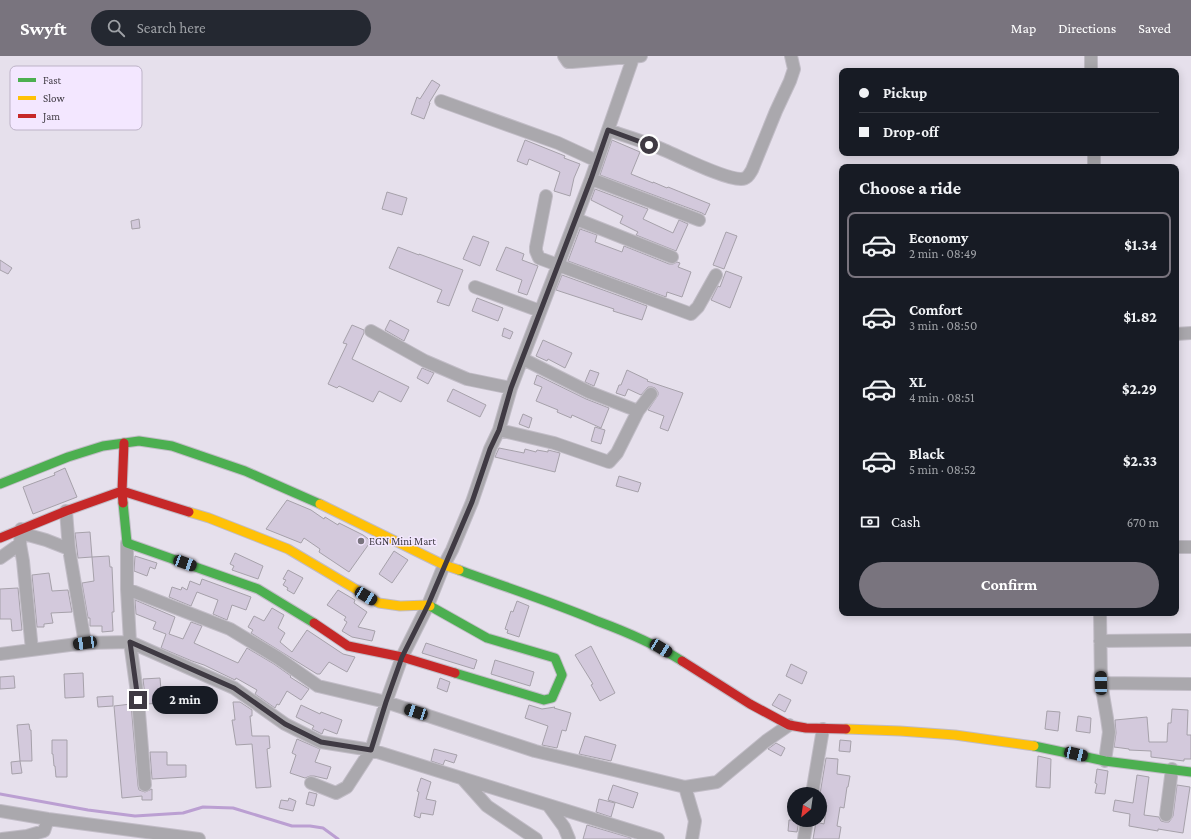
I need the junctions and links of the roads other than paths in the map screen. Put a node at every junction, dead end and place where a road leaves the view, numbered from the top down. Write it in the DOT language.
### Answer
graph roads {
  1 [pos="564,56"];
  2 [pos="791,56"];
  3 [pos="1091,56"];
  4 [pos="630,57"];
  5 [pos="593,58"];
  6 [pos="1091,68"];
  7 [pos="441,101"];
  8 [pos="608,130"];
  9 [pos="597,161"];
  10 [pos="591,179"];
  11 [pos="546,196"];
  12 [pos="576,219"];
  13 [pos="699,220"];
  14 [pos="672,257"];
  15 [pos="558,266"];
  16 [pos="716,274"];
  17 [pos="475,287"];
  18 [pos="540,311"];
  19 [pos="371,331"];
  20 [pos="1191,333"];
  21 [pos="1179,334"];
  22 [pos="523,359"];
  23 [pos="511,388"];
  24 [pos="651,394"];
  25 [pos="638,411"];
  26 [pos="499,430"];
  27 [pos="124,443"];
  28 [pos="0,484"];
  29 [pos="122,491"];
  30 [pos="66,511"];
  31 [pos="21,535"];
  32 [pos="0,538"];
  33 [pos="127,542"];
  34 [pos="1179,547"];
  35 [pos="1191,547"];
  36 [pos="69,549"];
  37 [pos="0,558"];
  38 [pos="23,561"];
  39 [pos="444,565"];
  40 [pos="127,589"];
  41 [pos="428,605"];
  42 [pos="1100,616"];
  43 [pos="1191,640"];
  44 [pos="130,642"];
  45 [pos="1100,642"];
  46 [pos="85,643"];
  47 [pos="32,650"];
  48 [pos="0,654"];
  49 [pos="402,657"];
  50 [pos="1101,683"];
  51 [pos="1191,684"];
  52 [pos="386,702"];
  53 [pos="790,725"];
  54 [pos="823,729"];
  55 [pos="371,750"];
  56 [pos="1105,761"];
  57 [pos="1172,769"];
  58 [pos="1191,772"];
  59 [pos="462,778"];
  60 [pos="145,784"];
  61 [pos="311,784"];
  62 [pos="685,787"];
  63 [pos="813,787"];
  64 [pos="548,805"];
  65 [pos="0,811"];
  66 [pos="1166,815"];
  67 [pos="48,819"];
  68 [pos="806,827"];
  69 [pos="2,839"];
  70 [pos="199,839"];
  71 [pos="536,839"];
  72 [pos="569,839"];
  73 [pos="658,839"];
  74 [pos="692,839"];
  75 [pos="804,839"];
  1 -- 5 [label="street"];
  2 -- 8 [label="street"];
  3 -- 6 [label="street"];
  4 -- 5 [label="street"];
  4 -- 8 [label="street"];
  7 -- 9 [label="street"];
  8 -- 9 [label="street"];
  9 -- 10 [label="street"];
  10 -- 12 [label="street"];
  10 -- 13 [label="street"];
  11 -- 15 [label="street"];
  12 -- 14 [label="street"];
  12 -- 15 [label="street"];
  15 -- 16 [label="street"];
  15 -- 18 [label="street"];
  17 -- 18 [label="street"];
  18 -- 22 [label="street"];
  19 -- 23 [label="street"];
  20 -- 21 [label="street"];
  22 -- 23 [label="street"];
  22 -- 25 [label="street"];
  23 -- 26 [label="street"];
  24 -- 25 [label="street"];
  25 -- 26 [label="street"];
  26 -- 39 [label="street"];
  27 -- 28 [label="street"];
  27 -- 29 [label="street"];
  27 -- 39 [label="street"];
  29 -- 30 [label="street"];
  29 -- 33 [label="street"];
  29 -- 41 [label="street"];
  30 -- 31 [label="street"];
  30 -- 36 [label="street"];
  31 -- 32 [label="street"];
  31 -- 36 [label="street"];
  31 -- 37 [label="street"];
  31 -- 38 [label="street"];
  33 -- 40 [label="street"];
  33 -- 49 [label="street"];
  34 -- 35 [label="street"];
  36 -- 46 [label="street"];
  37 -- 38 [label="street"];
  38 -- 47 [label="street"];
  39 -- 41 [label="street"];
  39 -- 53 [label="street"];
  40 -- 44 [label="street"];
  40 -- 52 [label="street"];
  41 -- 49 [label="street"];
  41 -- 49 [label="street"];
  42 -- 45 [label="street"];
  43 -- 45 [label="street"];
  44 -- 46 [label="street"];
  44 -- 55 [label="street"];
  44 -- 60 [label="street"];
  45 -- 50 [label="street"];
  46 -- 47 [label="street"];
  47 -- 48 [label="street"];
  49 -- 52 [label="street"];
  50 -- 51 [label="street"];
  50 -- 56 [label="street"];
  52 -- 55 [label="street"];
  52 -- 62 [label="street"];
  53 -- 54 [label="street"];
  53 -- 62 [label="street"];
  54 -- 56 [label="street"];
  54 -- 63 [label="street"];
  55 -- 59 [label="street"];
  55 -- 61 [label="street"];
  56 -- 57 [label="street"];
  57 -- 58 [label="street"];
  57 -- 66 [label="street"];
  59 -- 64 [label="street"];
  59 -- 71 [label="street"];
  62 -- 74 [label="street"];
  64 -- 72 [label="street"];
  64 -- 73 [label="street"];
  65 -- 67 [label="street"];
  67 -- 69 [label="street"];
  67 -- 70 [label="street"];
  68 -- 75 [label="street"];
}
